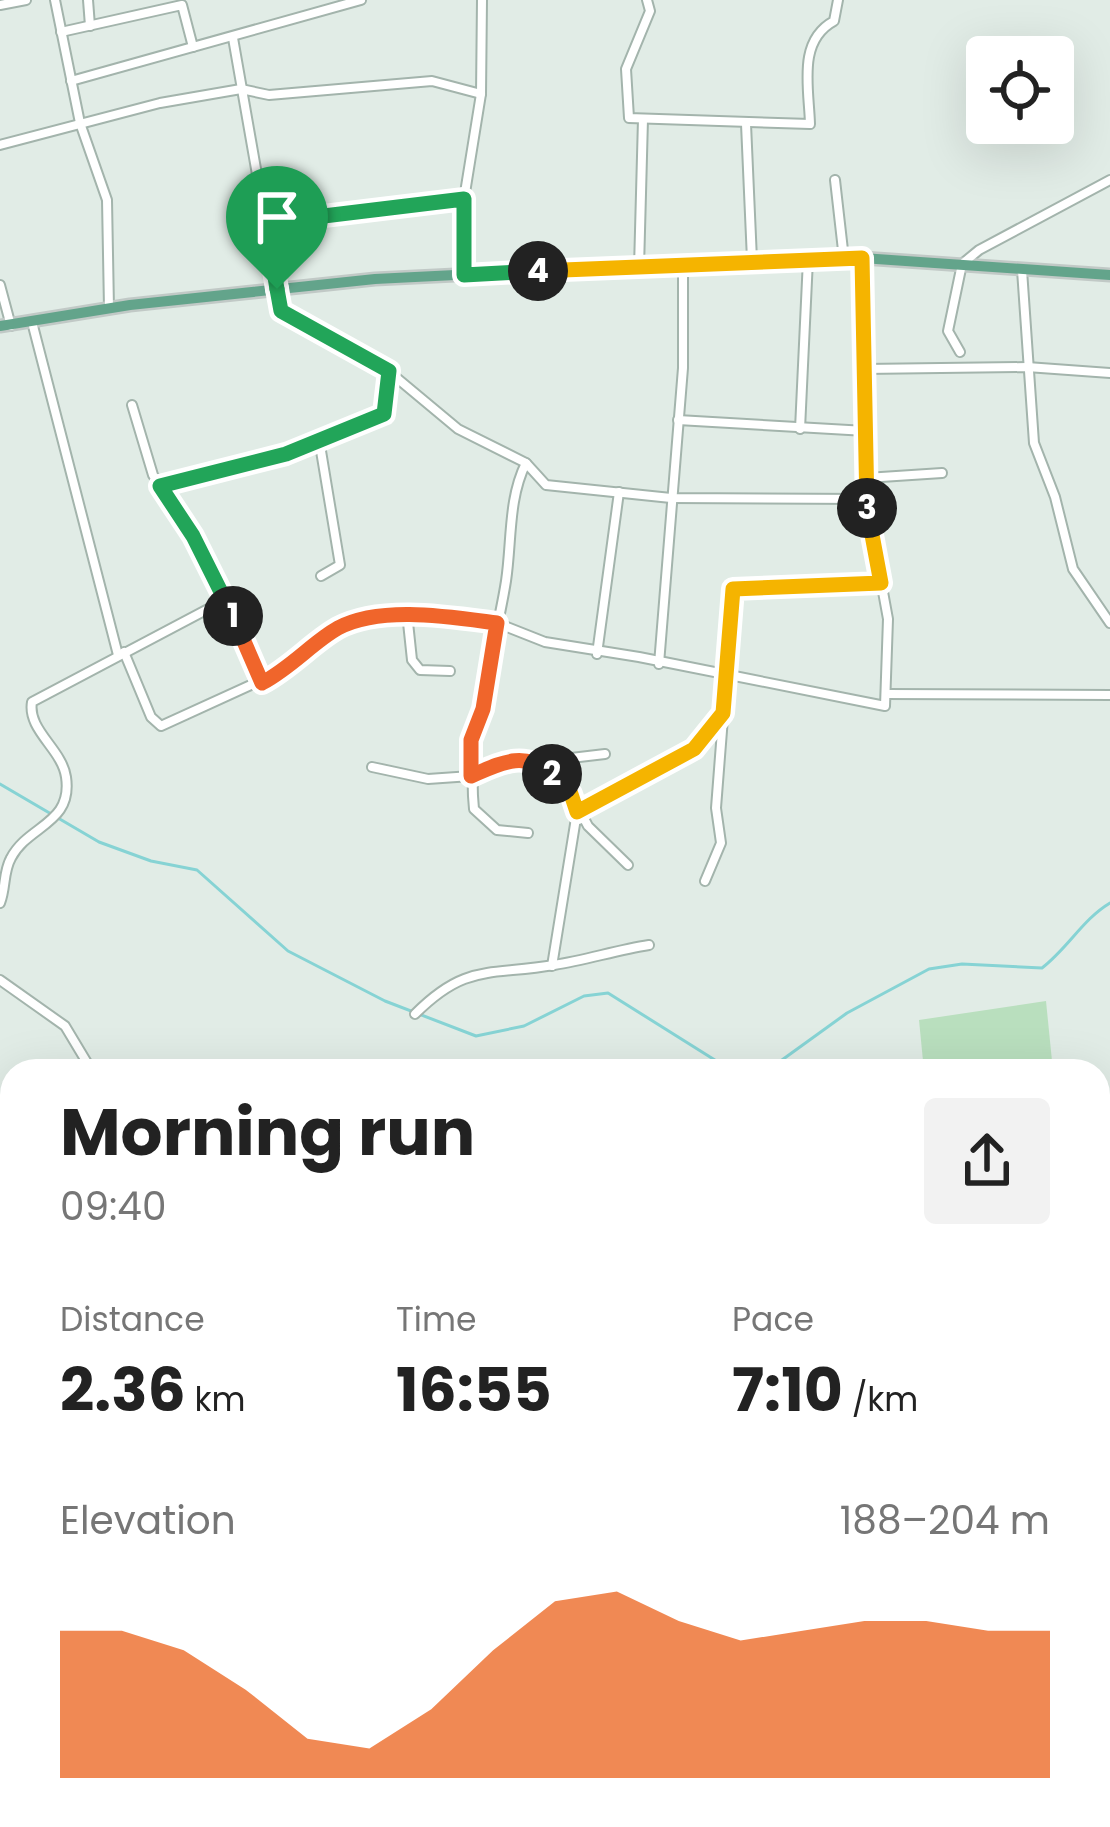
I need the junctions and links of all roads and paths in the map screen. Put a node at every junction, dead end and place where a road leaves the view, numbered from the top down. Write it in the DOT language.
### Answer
graph roads {
  1 [pos="26,0"];
  2 [pos="55,0"];
  3 [pos="88,0"];
  4 [pos="362,0"];
  5 [pos="482,0"];
  6 [pos="647,0"];
  7 [pos="838,0"];
  8 [pos="0,5"];
  9 [pos="90,26"];
  10 [pos="61,32"];
  11 [pos="232,38"];
  12 [pos="193,47"];
  13 [pos="71,81"];
  14 [pos="241,89"];
  15 [pos="481,94"];
  16 [pos="643,119"];
  17 [pos="80,123"];
  18 [pos="746,124"];
  19 [pos="0,145"];
  20 [pos="835,180"];
  21 [pos="1110,180"];
  22 [pos="464,199"];
  23 [pos="266,223"];
  24 [pos="862,258"];
  25 [pos="808,259"];
  26 [pos="844,259"];
  27 [pos="752,261"];
  28 [pos="683,264"];
  29 [pos="962,264"];
  30 [pos="1022,268"];
  31 [pos="639,269"];
  32 [pos="464,275"];
  33 [pos="1110,275"];
  34 [pos="0,285"];
  35 [pos="277,289"];
  36 [pos="109,308"];
  37 [pos="32,322"];
  38 [pos="6,327"];
  39 [pos="960,352"];
  40 [pos="1027,368"];
  41 [pos="864,369"];
  42 [pos="389,371"];
  43 [pos="1110,374"];
  44 [pos="132,405"];
  45 [pos="678,421"];
  46 [pos="800,429"];
  47 [pos="866,431"];
  48 [pos="319,439"];
  49 [pos="526,463"];
  50 [pos="942,472"];
  51 [pos="866,478"];
  52 [pos="160,486"];
  53 [pos="619,492"];
  54 [pos="671,498"];
  55 [pos="866,499"];
  56 [pos="321,577"];
  57 [pos="881,583"];
  58 [pos="225,600"];
  59 [pos="407,613"];
  60 [pos="1110,622"];
  61 [pos="497,623"];
  62 [pos="121,653"];
  63 [pos="597,654"];
  64 [pos="659,664"];
  65 [pos="450,671"];
  66 [pos="724,676"];
  67 [pos="262,683"];
  68 [pos="886,694"];
  69 [pos="1110,694"];
  70 [pos="723,713"];
  71 [pos="605,754"];
  72 [pos="537,762"];
  73 [pos="372,767"];
  74 [pos="471,776"];
  75 [pos="577,812"];
  76 [pos="529,833"];
  77 [pos="628,865"];
  78 [pos="705,881"];
  79 [pos="0,903"];
  80 [pos="649,945"];
  81 [pos="552,966"];
  82 [pos="0,980"];
  83 [pos="415,1014"];
  84 [pos="85,1059"];
  1 -- 8 [label="street"];
  2 -- 10 [label="street"];
  3 -- 9 [label="street"];
  4 -- 11 [label="street"];
  5 -- 15 [label="street"];
  6 -- 16 [label="street"];
  7 -- 18 [label="street"];
  9 -- 10 [label="street"];
  9 -- 12 [label="street"];
  10 -- 13 [label="street"];
  11 -- 12 [label="street"];
  11 -- 14 [label="street"];
  12 -- 13 [label="street"];
  13 -- 17 [label="street"];
  14 -- 15 [label="street"];
  14 -- 17 [label="street"];
  14 -- 23 [label="street"];
  15 -- 22 [label="street"];
  16 -- 18 [label="street"];
  16 -- 31 [label="street"];
  17 -- 19 [label="street"];
  17 -- 36 [label="street"];
  18 -- 27 [label="street"];
  20 -- 26 [label="street"];
  21 -- 29 [label="street"];
  22 -- 23 [label="street"];
  22 -- 32 [label="street"];
  23 -- 35 [label="street"];
  24 -- 26 [label="main road"];
  24 -- 29 [label="main road"];
  24 -- 41 [label="street"];
  25 -- 26 [label="main road"];
  25 -- 27 [label="main road"];
  25 -- 46 [label="street"];
  27 -- 28 [label="main road"];
  28 -- 31 [label="main road"];
  28 -- 45 [label="street"];
  29 -- 30 [label="main road"];
  29 -- 39 [label="street"];
  30 -- 33 [label="main road"];
  30 -- 40 [label="street"];
  31 -- 32 [label="main road"];
  32 -- 35 [label="main road"];
  34 -- 38 [label="street"];
  35 -- 36 [label="main road"];
  35 -- 42 [label="street"];
  36 -- 37 [label="main road"];
  37 -- 38 [label="main road"];
  37 -- 62 [label="street"];
  40 -- 41 [label="street"];
  40 -- 43 [label="street"];
  40 -- 60 [label="street"];
  41 -- 47 [label="street"];
  42 -- 48 [label="street"];
  42 -- 49 [label="street"];
  44 -- 52 [label="street"];
  45 -- 46 [label="street"];
  45 -- 54 [label="street"];
  46 -- 47 [label="street"];
  47 -- 51 [label="street"];
  48 -- 52 [label="street"];
  48 -- 56 [label="street"];
  49 -- 53 [label="street"];
  49 -- 61 [label="street"];
  50 -- 51 [label="street"];
  51 -- 55 [label="street"];
  52 -- 58 [label="street"];
  53 -- 54 [label="street"];
  53 -- 63 [label="street"];
  54 -- 55 [label="street"];
  54 -- 64 [label="street"];
  55 -- 57 [label="street"];
  57 -- 66 [label="street"];
  57 -- 68 [label="street"];
  58 -- 62 [label="street"];
  58 -- 67 [label="street"];
  59 -- 61 [label="street"];
  59 -- 65 [label="street"];
  59 -- 67 [label="street"];
  61 -- 63 [label="street"];
  61 -- 74 [label="street"];
  62 -- 67 [label="street"];
  62 -- 79 [label="street"];
  63 -- 64 [label="street"];
  64 -- 66 [label="street"];
  66 -- 68 [label="street"];
  66 -- 70 [label="street"];
  68 -- 69 [label="street"];
  70 -- 75 [label="street"];
  70 -- 78 [label="street"];
  71 -- 72 [label="street"];
  72 -- 74 [label="street"];
  72 -- 75 [label="street"];
  73 -- 74 [label="street"];
  74 -- 76 [label="street"];
  75 -- 77 [label="street"];
  75 -- 81 [label="street"];
  80 -- 81 [label="street"];
  81 -- 83 [label="street"];
  82 -- 84 [label="street"];
}
